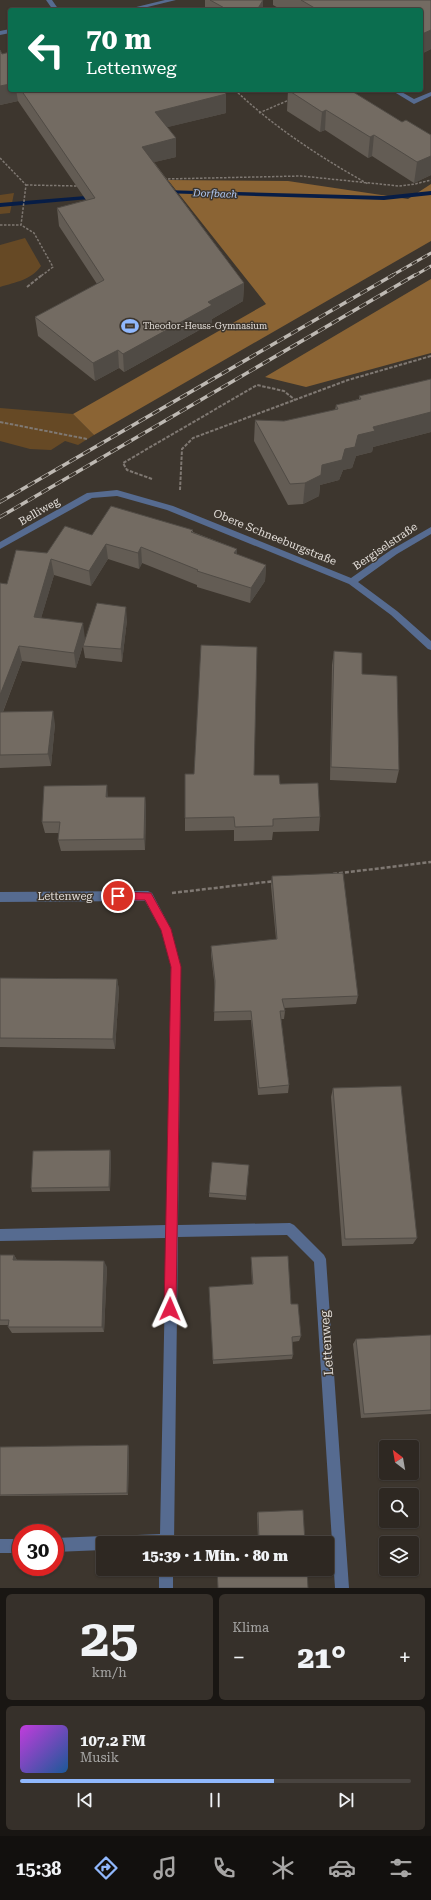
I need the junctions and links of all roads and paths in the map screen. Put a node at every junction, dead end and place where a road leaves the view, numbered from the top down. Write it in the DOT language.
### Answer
graph roads {
  1 [pos="170,0"];
  2 [pos="136,8"];
  3 [pos="237,92"];
  4 [pos="397,92"];
  5 [pos="431,94"];
  6 [pos="293,99"];
  7 [pos="258,113"];
  8 [pos="0,158"];
  9 [pos="164,179"];
  10 [pos="431,180"];
  11 [pos="26,185"];
  12 [pos="371,185"];
  13 [pos="84,186"];
  14 [pos="0,225"];
  15 [pos="21,225"];
  16 [pos="27,287"];
  17 [pos="431,356"];
  18 [pos="295,400"];
  19 [pos="0,422"];
  20 [pos="87,439"];
  21 [pos="154,480"];
  22 [pos="174,487"];
  23 [pos="90,495"];
  24 [pos="431,530"];
  25 [pos="0,546"];
  26 [pos="352,582"];
  27 [pos="431,646"];
  28 [pos="431,862"];
  29 [pos="329,874"];
  30 [pos="282,880"];
  31 [pos="0,896"];
  32 [pos="148,896"];
  33 [pos="171,1232"];
  34 [pos="0,1235"];
  35 [pos="167,1536"];
  36 [pos="96,1543"];
  37 [pos="64,1545"];
  38 [pos="0,1546"];
  39 [pos="12,1546"];
  40 [pos="166,1576"];
  41 [pos="166,1588"];
  42 [pos="342,1588"];
  1 -- 2 [label="street"];
  3 -- 7 [label="path"];
  4 -- 5 [label="street"];
  6 -- 7 [label="path"];
  7 -- 12 [label="path"];
  8 -- 11 [label="path"];
  9 -- 12 [label="path"];
  10 -- 12 [label="path"];
  11 -- 13 [label="path"];
  11 -- 15 [label="path"];
  14 -- 15 [label="path"];
  15 -- 16 [label="path"];
  17 -- 18 [label="path"];
  18 -- 21 [label="path"];
  18 -- 22 [label="path"];
  19 -- 20 [label="path"];
  23 -- 25 [label="street, Belliweg"];
  23 -- 26 [label="street, Obere Schneeburgstraße"];
  24 -- 26 [label="street, Bergiselstraße"];
  26 -- 27 [label="street, Obere Schneeburgstraße"];
  28 -- 29 [label="path"];
  30 -- 32 [label="path"];
  31 -- 32 [label="street, Lettenweg"];
  32 -- 33 [label="street"];
  33 -- 34 [label="street, Lettenweg"];
  33 -- 35 [label="street"];
  33 -- 42 [label="street, Lettenweg"];
  36 -- 37 [label="street"];
  38 -- 39 [label="street"];
  40 -- 41 [label="street"];
}
